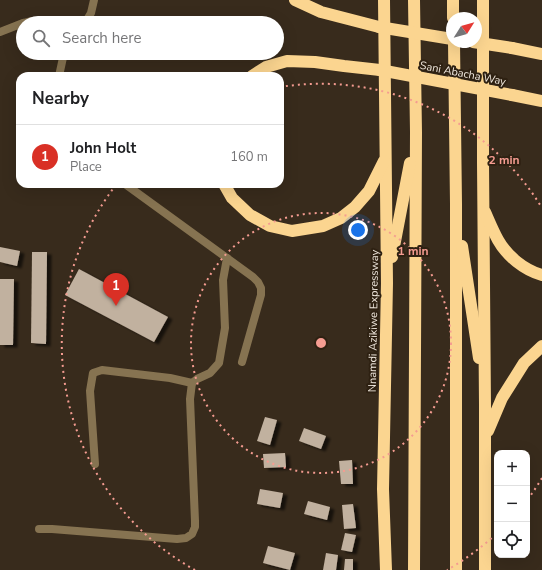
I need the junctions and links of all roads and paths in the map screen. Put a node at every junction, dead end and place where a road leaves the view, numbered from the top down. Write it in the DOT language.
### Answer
graph roads {
  1 [pos="94,0"];
  2 [pos="295,0"];
  3 [pos="384,0"];
  4 [pos="414,0"];
  5 [pos="453,0"];
  6 [pos="482,0"];
  7 [pos="453,12"];
  8 [pos="88,16"];
  9 [pos="16,26"];
  10 [pos="0,32"];
  11 [pos="446,37"];
  12 [pos="482,43"];
  13 [pos="454,48"];
  14 [pos="542,54"];
  15 [pos="62,60"];
  16 [pos="60,72"];
  17 [pos="258,72"];
  18 [pos="542,101"];
  19 [pos="416,132"];
  20 [pos="386,158"];
  21 [pos="131,188"];
  22 [pos="226,188"];
  23 [pos="456,204"];
  24 [pos="483,208"];
  25 [pos="227,258"];
  26 [pos="542,275"];
  27 [pos="387,283"];
  28 [pos="542,346"];
  29 [pos="242,362"];
  30 [pos="192,383"];
  31 [pos="485,405"];
  32 [pos="485,437"];
  33 [pos="95,464"];
  34 [pos="39,529"];
  35 [pos="386,570"];
  36 [pos="414,570"];
  37 [pos="456,570"];
  38 [pos="485,570"];
  1 -- 8 [label="street"];
  2 -- 11 [label="highway, bridge"];
  3 -- 20 [label="highway, Nnamdi Azikiwe Expressway"];
  4 -- 19 [label="highway"];
  5 -- 7 [label="highway"];
  6 -- 24 [label="highway"];
  9 -- 10 [label="street"];
  12 -- 14 [label="highway, bridge"];
  13 -- 23 [label="highway"];
  15 -- 16 [label="street"];
  17 -- 18 [label="highway, Sani Abacha Way, bridge"];
  19 -- 27 [label="highway"];
  19 -- 36 [label="highway"];
  20 -- 22 [label="highway"];
  20 -- 27 [label="highway, Nnamdi Azikiwe Expressway"];
  21 -- 25 [label="street"];
  23 -- 31 [label="highway"];
  23 -- 37 [label="highway"];
  24 -- 26 [label="highway"];
  24 -- 31 [label="highway"];
  25 -- 29 [label="street"];
  25 -- 30 [label="street"];
  27 -- 35 [label="highway, Nnamdi Azikiwe Expressway"];
  28 -- 32 [label="highway"];
  30 -- 33 [label="street"];
  30 -- 34 [label="street"];
  31 -- 32 [label="highway"];
  32 -- 38 [label="highway"];
}
